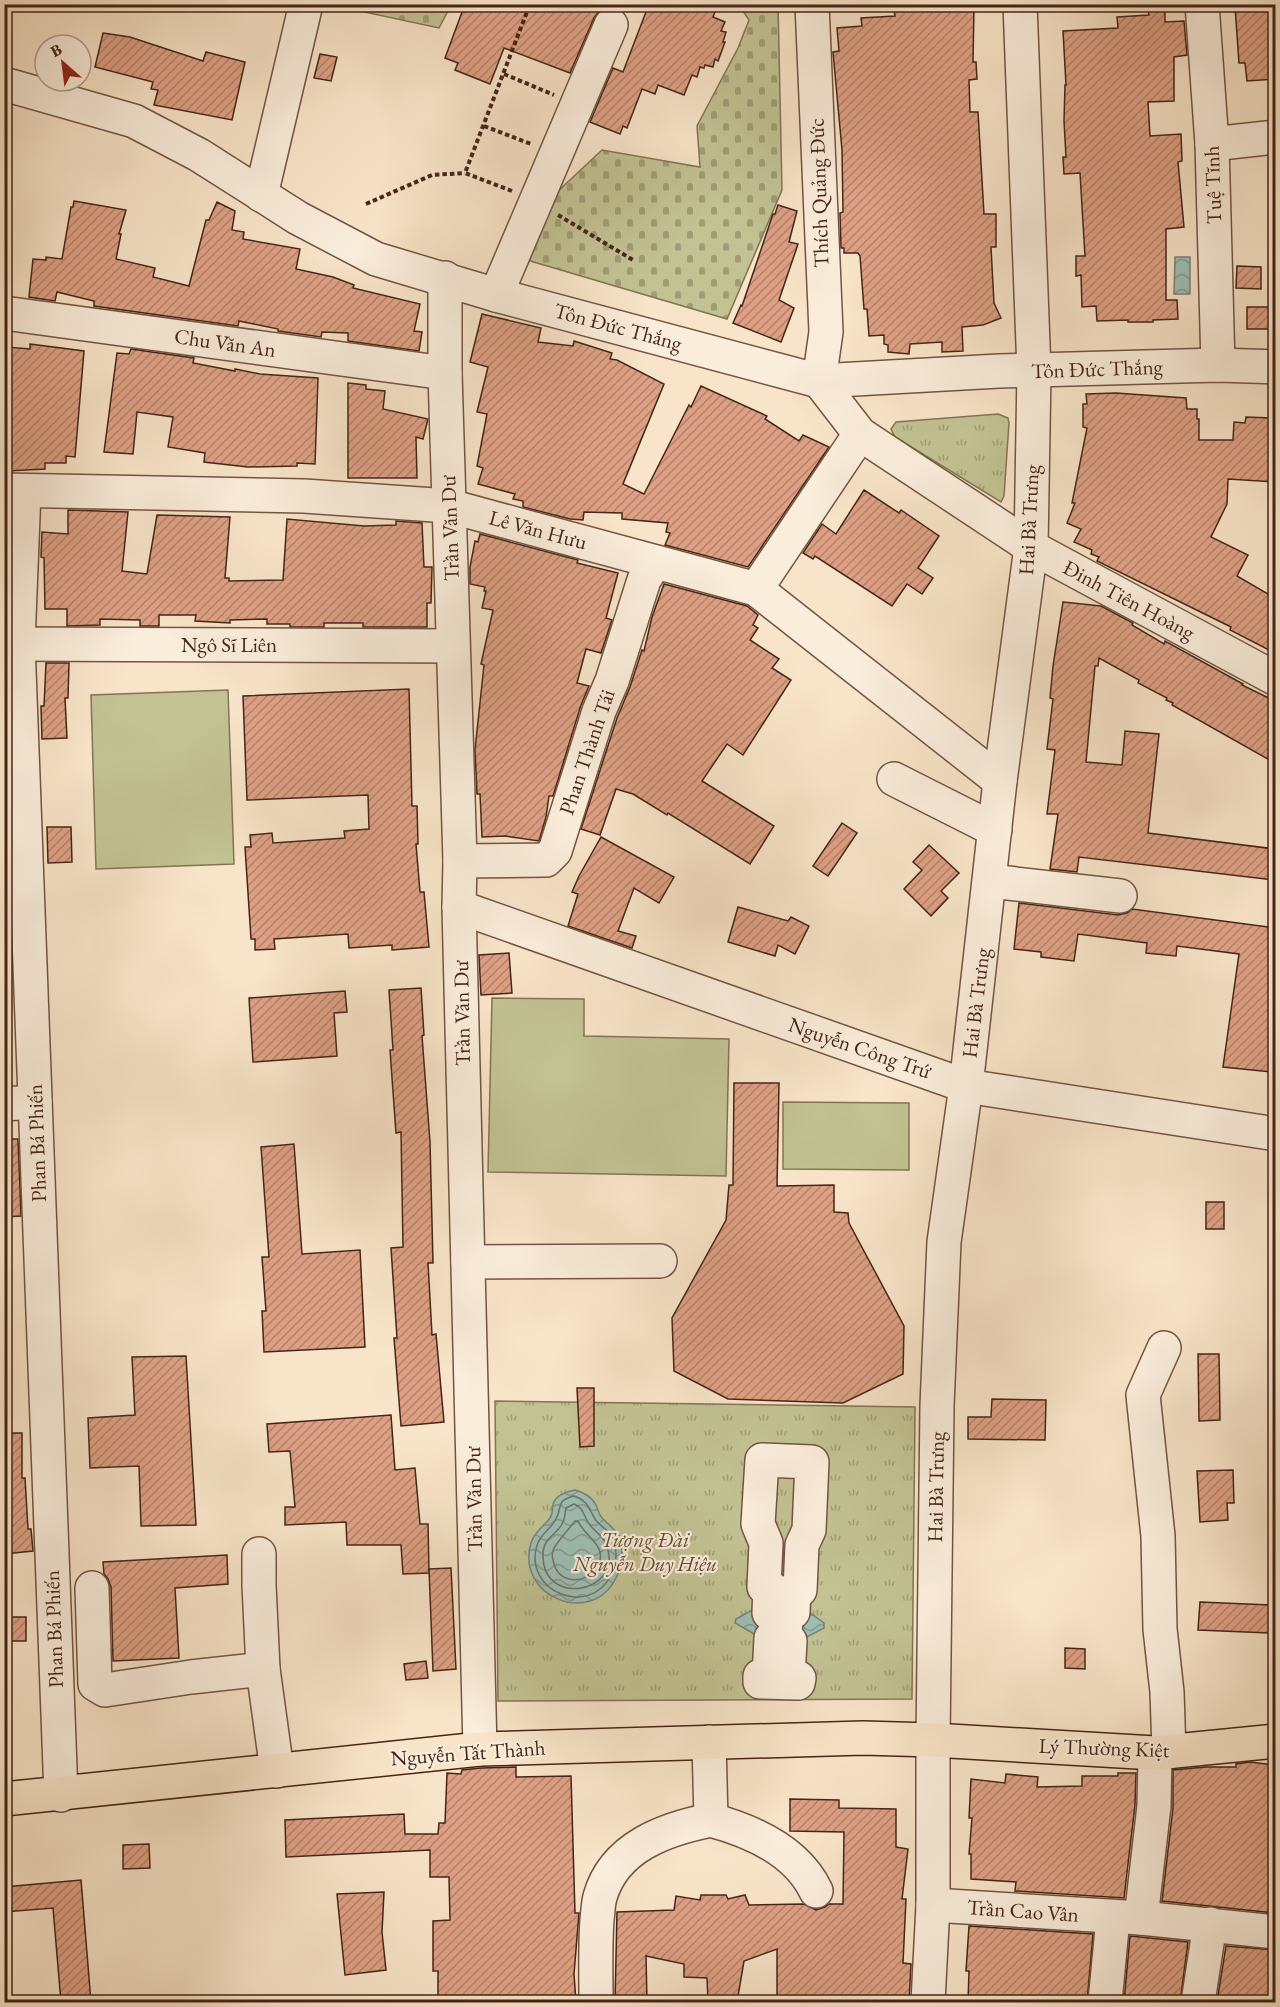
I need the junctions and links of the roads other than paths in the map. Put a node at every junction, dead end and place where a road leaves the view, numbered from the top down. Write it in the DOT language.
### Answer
graph roads {
  1 [pos="306,4"];
  2 [pos="812,4"];
  3 [pos="1020,4"];
  4 [pos="1202,4"];
  5 [pos="611,25"];
  6 [pos="4,84"];
  7 [pos="1275,137"];
  8 [pos="1212,144"];
  9 [pos="261,195"];
  10 [pos="445,278"];
  11 [pos="496,295"];
  12 [pos="4,313"];
  13 [pos="1218,365"];
  14 [pos="1275,367"];
  15 [pos="1034,371"];
  16 [pos="445,373"];
  17 [pos="819,381"];
  18 [pos="860,434"];
  19 [pos="14,491"];
  20 [pos="449,506"];
  21 [pos="1031,547"];
  22 [pos="655,562"];
  23 [pos="756,589"];
  24 [pos="11,644"];
  25 [pos="453,646"];
  26 [pos="1275,679"];
  27 [pos="894,779"];
  28 [pos="1000,781"];
  29 [pos="15,820"];
  30 [pos="995,830"];
  31 [pos="460,861"];
  32 [pos="990,881"];
  33 [pos="1120,896"];
  34 [pos="459,907"];
  35 [pos="966,1086"];
  36 [pos="20,1103"];
  37 [pos="1275,1134"];
  38 [pos="660,1261"];
  39 [pos="468,1262"];
  40 [pos="1164,1348"];
  41 [pos="259,1554"];
  42 [pos="92,1588"];
  43 [pos="263,1670"];
  44 [pos="933,1740"];
  45 [pos="1275,1741"];
  46 [pos="709,1742"];
  47 [pos="480,1749"];
  48 [pos="1162,1752"];
  49 [pos="277,1771"];
  50 [pos="61,1795"];
  51 [pos="4,1799"];
  52 [pos="711,1820"];
  53 [pos="816,1891"];
  54 [pos="933,1905"];
  55 [pos="1127,1918"];
  56 [pos="1210,1924"];
  57 [pos="1275,1932"];
  58 [pos="596,2002"];
  59 [pos="928,2002"];
  60 [pos="1105,2002"];
  61 [pos="1198,2002"];
  1 -- 9 [label="street"];
  2 -- 17 [label="street, Thích Quảng Đức"];
  3 -- 15 [label="street, Hai Bà Trưng"];
  4 -- 8 [label="street, Tuệ Tĩnh"];
  5 -- 11 [label="street"];
  6 -- 9 [label="street, Tôn Đức Thắng"];
  7 -- 8 [label="street"];
  8 -- 13 [label="street, Tuệ Tĩnh"];
  9 -- 10 [label="street, Tôn Đức Thắng"];
  10 -- 11 [label="street, Tôn Đức Thắng"];
  10 -- 16 [label="street, Trần Văn Dư"];
  11 -- 17 [label="street, Tôn Đức Thắng"];
  12 -- 16 [label="street, Chu Văn An"];
  13 -- 14 [label="street, Tôn Đức Thắng"];
  13 -- 15 [label="street, Tôn Đức Thắng"];
  15 -- 17 [label="street, Tôn Đức Thắng"];
  15 -- 21 [label="street, Hai Bà Trưng"];
  16 -- 20 [label="street, Trần Văn Dư"];
  17 -- 18 [label="street, Đinh Tiên Hoàng"];
  18 -- 21 [label="street, Đinh Tiên Hoàng"];
  18 -- 23 [label="street"];
  19 -- 20 [label="street, Lê Văn Hưu"];
  19 -- 24 [label="street, Phan Bá Phiến"];
  20 -- 22 [label="street, Lê Văn Hưu"];
  20 -- 25 [label="street, Trần Văn Dư"];
  21 -- 26 [label="street, Đinh Tiên Hoàng"];
  21 -- 28 [label="street, Hai Bà Trưng"];
  22 -- 23 [label="street, Lê Văn Hưu"];
  22 -- 31 [label="street, Phan Thành Tái"];
  23 -- 28 [label="street, Lê Văn Hưu"];
  24 -- 25 [label="street, Ngô Sĩ Liên"];
  24 -- 29 [label="street, Phan Bá Phiến"];
  25 -- 31 [label="street, Trần Văn Dư"];
  27 -- 30 [label="street"];
  28 -- 30 [label="street, Hai Bà Trưng"];
  29 -- 36 [label="street, Phan Bá Phiến"];
  30 -- 32 [label="street, Hai Bà Trưng"];
  31 -- 34 [label="street, Trần Văn Dư"];
  32 -- 33 [label="street"];
  32 -- 35 [label="street, Hai Bà Trưng"];
  34 -- 35 [label="street, Nguyễn Công Trứ"];
  34 -- 39 [label="street, Trần Văn Dư"];
  35 -- 37 [label="street, Nguyễn Công Trứ"];
  35 -- 44 [label="street, Hai Bà Trưng"];
  36 -- 50 [label="street, Phan Bá Phiến"];
  38 -- 39 [label="street"];
  39 -- 47 [label="street, Trần Văn Dư"];
  40 -- 48 [label="street"];
  41 -- 43 [label="street"];
  42 -- 43 [label="street"];
  43 -- 49 [label="street"];
  44 -- 46 [label="main road, Nguyễn Tất Thành"];
  44 -- 48 [label="main road, Lý Thường Kiệt"];
  44 -- 54 [label="street, Hai Bà Trưng"];
  45 -- 48 [label="main road, Lý Thường Kiệt"];
  46 -- 47 [label="main road, Nguyễn Tất Thành"];
  46 -- 52 [label="street"];
  47 -- 49 [label="main road, Nguyễn Tất Thành"];
  48 -- 55 [label="street"];
  49 -- 50 [label="main road, Nguyễn Tất Thành"];
  50 -- 51 [label="main road, Nguyễn Tất Thành"];
  52 -- 53 [label="street"];
  52 -- 58 [label="street"];
  54 -- 55 [label="street, Trần Cao Vân"];
  54 -- 59 [label="street, Hai Bà Trưng"];
  55 -- 56 [label="street, Trần Cao Vân"];
  55 -- 60 [label="street"];
  56 -- 57 [label="street, Trần Cao Vân"];
  56 -- 61 [label="street"];
}
